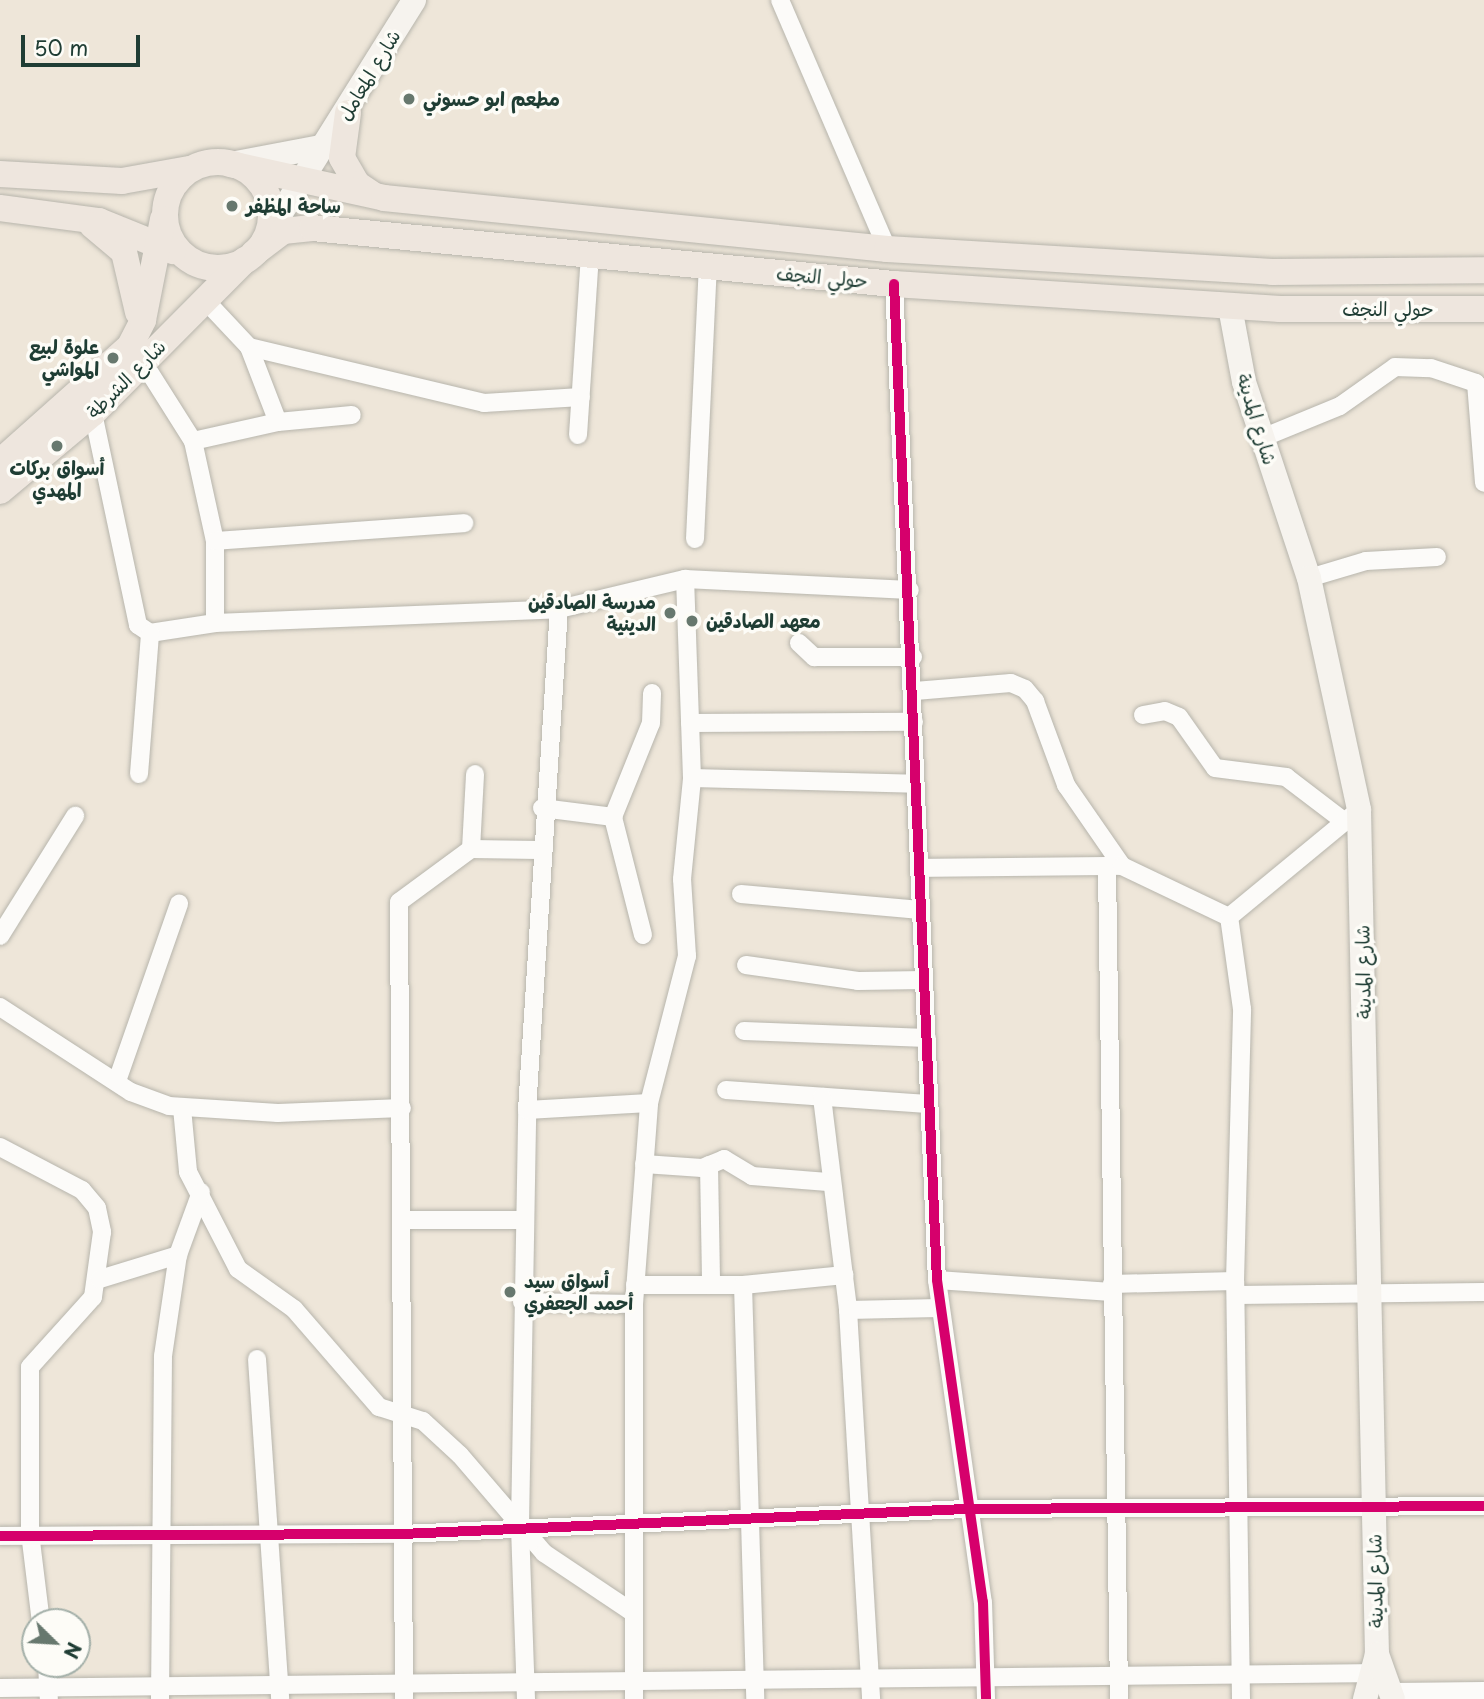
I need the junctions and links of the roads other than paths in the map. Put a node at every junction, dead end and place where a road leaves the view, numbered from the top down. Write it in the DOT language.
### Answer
graph roads {
  1 [pos="414,0"];
  2 [pos="780,0"];
  3 [pos="348,113"];
  4 [pos="321,147"];
  5 [pos="217,164"];
  6 [pos="0,174"];
  7 [pos="301,176"];
  8 [pos="384,198"];
  9 [pos="166,204"];
  10 [pos="0,208"];
  11 [pos="78,216"];
  12 [pos="159,243"];
  13 [pos="887,248"];
  14 [pos="934,251"];
  15 [pos="254,252"];
  16 [pos="590,254"];
  17 [pos="190,260"];
  18 [pos="708,267"];
  19 [pos="1484,270"];
  20 [pos="893,284"];
  21 [pos="932,287"];
  22 [pos="204,299"];
  23 [pos="1230,307"];
  24 [pos="1484,309"];
  25 [pos="249,347"];
  26 [pos="136,354"];
  27 [pos="580,397"];
  28 [pos="93,413"];
  29 [pos="352,415"];
  30 [pos="278,422"];
  31 [pos="578,435"];
  32 [pos="1262,438"];
  33 [pos="193,441"];
  34 [pos="0,462"];
  35 [pos="1484,483"];
  36 [pos="0,491"];
  37 [pos="464,523"];
  38 [pos="695,539"];
  39 [pos="215,541"];
  40 [pos="1437,557"];
  41 [pos="1309,578"];
  42 [pos="685,579"];
  43 [pos="910,590"];
  44 [pos="559,609"];
  45 [pos="215,623"];
  46 [pos="150,633"];
  47 [pos="799,643"];
  48 [pos="912,657"];
  49 [pos="915,691"];
  50 [pos="652,693"];
  51 [pos="1143,715"];
  52 [pos="914,722"];
  53 [pos="690,723"];
  54 [pos="139,774"];
  55 [pos="475,774"];
  56 [pos="692,778"];
  57 [pos="915,784"];
  58 [pos="541,808"];
  59 [pos="75,816"];
  60 [pos="1352,816"];
  61 [pos="613,817"];
  62 [pos="471,849"];
  63 [pos="539,850"];
  64 [pos="1114,866"];
  65 [pos="919,868"];
  66 [pos="741,894"];
  67 [pos="179,904"];
  68 [pos="920,910"];
  69 [pos="1229,916"];
  70 [pos="643,935"];
  71 [pos="0,936"];
  72 [pos="746,965"];
  73 [pos="923,980"];
  74 [pos="0,1007"];
  75 [pos="744,1031"];
  76 [pos="927,1038"];
  77 [pos="117,1081"];
  78 [pos="726,1090"];
  79 [pos="822,1097"];
  80 [pos="649,1103"];
  81 [pos="928,1104"];
  82 [pos="182,1108"];
  83 [pos="402,1108"];
  84 [pos="527,1110"];
  85 [pos="0,1147"];
  86 [pos="645,1164"];
  87 [pos="709,1164"];
  88 [pos="828,1182"];
  89 [pos="201,1192"];
  90 [pos="403,1220"];
  91 [pos="524,1220"];
  92 [pos="178,1255"];
  93 [pos="845,1275"];
  94 [pos="100,1279"];
  95 [pos="937,1280"];
  96 [pos="635,1285"];
  97 [pos="712,1285"];
  98 [pos="743,1285"];
  99 [pos="1112,1288"];
  100 [pos="1236,1288"];
  101 [pos="1484,1292"];
  102 [pos="1371,1294"];
  103 [pos="522,1302"];
  104 [pos="634,1304"];
  105 [pos="939,1308"];
  106 [pos="848,1310"];
  107 [pos="257,1359"];
  108 [pos="402,1413"];
  109 [pos="1484,1506"];
  110 [pos="1114,1508"];
  111 [pos="1238,1508"];
  112 [pos="966,1509"];
  113 [pos="1373,1510"];
  114 [pos="863,1513"];
  115 [pos="753,1516"];
  116 [pos="633,1521"];
  117 [pos="520,1525"];
  118 [pos="268,1532"];
  119 [pos="30,1533"];
  120 [pos="161,1533"];
  121 [pos="402,1534"];
  122 [pos="0,1536"];
  123 [pos="39,1608"];
  124 [pos="632,1612"];
  125 [pos="1118,1674"];
  126 [pos="1240,1674"];
  127 [pos="986,1677"];
  128 [pos="871,1678"];
  129 [pos="1384,1678"];
  130 [pos="756,1679"];
  131 [pos="634,1681"];
  132 [pos="0,1688"];
  133 [pos="527,1690"];
  134 [pos="405,1691"];
  135 [pos="1484,1691"];
  136 [pos="160,1692"];
  137 [pos="280,1692"];
  138 [pos="49,1693"];
  139 [pos="634,1699"];
  140 [pos="755,1699"];
  141 [pos="871,1699"];
  142 [pos="986,1699"];
  143 [pos="1119,1699"];
  144 [pos="1241,1699"];
  145 [pos="1365,1699"];
  1 -- 3 [label="main road, شارع المعامل"];
  2 -- 13 [label="street"];
  3 -- 4 [label="main road, شارع المعامل"];
  3 -- 8 [label="main road"];
  4 -- 5 [label="main road"];
  4 -- 7 [label="main road, شارع المعامل"];
  5 -- 6 [label="main road"];
  5 -- 7 [label="main road"];
  5 -- 9 [label="main road"];
  5 -- 15 [label="main road"];
  7 -- 8 [label="main road"];
  7 -- 15 [label="main road, شارع المعامل"];
  8 -- 13 [label="main road"];
  9 -- 12 [label="main road, شارع الشرطة"];
  9 -- 17 [label="main road"];
  10 -- 11 [label="main road"];
  11 -- 12 [label="main road"];
  11 -- 26 [label="main road"];
  12 -- 17 [label="main road"];
  12 -- 26 [label="main road, شارع الشرطة"];
  13 -- 14 [label="main road"];
  13 -- 20 [label="main road"];
  14 -- 19 [label="main road"];
  14 -- 21 [label="main road"];
  15 -- 16 [label="main road, حولي النجف"];
  15 -- 17 [label="main road"];
  15 -- 22 [label="main road, شارع الشرطة"];
  16 -- 18 [label="main road, حولي النجف"];
  16 -- 27 [label="street"];
  18 -- 20 [label="main road, حولي النجف"];
  18 -- 38 [label="street"];
  20 -- 21 [label="main road, حولي النجف"];
  20 -- 43 [label="street"];
  21 -- 23 [label="main road, حولي النجف"];
  22 -- 25 [label="street"];
  22 -- 26 [label="main road, شارع الشرطة"];
  23 -- 24 [label="main road, حولي النجف"];
  23 -- 32 [label="main road, شارع المدينة"];
  25 -- 27 [label="street"];
  25 -- 30 [label="street"];
  26 -- 28 [label="main road, شارع الشرطة"];
  26 -- 33 [label="street"];
  26 -- 34 [label="main road, شارع الشرطة"];
  27 -- 31 [label="street"];
  28 -- 36 [label="main road, شارع الشرطة"];
  28 -- 46 [label="street"];
  29 -- 30 [label="street"];
  30 -- 33 [label="street"];
  32 -- 35 [label="street"];
  32 -- 41 [label="main road, شارع المدينة"];
  33 -- 39 [label="street"];
  37 -- 39 [label="street"];
  39 -- 45 [label="street"];
  40 -- 41 [label="street"];
  41 -- 60 [label="main road, شارع المدينة"];
  42 -- 43 [label="street"];
  42 -- 44 [label="street"];
  42 -- 53 [label="street"];
  43 -- 48 [label="street"];
  44 -- 45 [label="street"];
  44 -- 58 [label="street"];
  45 -- 46 [label="street"];
  46 -- 54 [label="street"];
  47 -- 48 [label="street"];
  48 -- 49 [label="street"];
  49 -- 52 [label="street"];
  49 -- 64 [label="street"];
  50 -- 61 [label="street"];
  51 -- 60 [label="street"];
  52 -- 53 [label="street"];
  52 -- 57 [label="street"];
  53 -- 56 [label="street"];
  55 -- 62 [label="street"];
  56 -- 57 [label="street"];
  56 -- 80 [label="street"];
  57 -- 65 [label="street"];
  58 -- 61 [label="street"];
  58 -- 63 [label="street"];
  59 -- 71 [label="street"];
  60 -- 69 [label="street"];
  60 -- 102 [label="main road, شارع المدينة"];
  61 -- 70 [label="street"];
  62 -- 63 [label="street"];
  62 -- 83 [label="street"];
  63 -- 84 [label="street"];
  64 -- 65 [label="street"];
  64 -- 69 [label="street"];
  64 -- 99 [label="street"];
  65 -- 68 [label="street"];
  66 -- 68 [label="street"];
  67 -- 77 [label="street"];
  68 -- 73 [label="street"];
  69 -- 100 [label="street"];
  72 -- 73 [label="street"];
  73 -- 76 [label="street"];
  74 -- 77 [label="street"];
  75 -- 76 [label="street"];
  76 -- 81 [label="street"];
  77 -- 82 [label="street"];
  78 -- 79 [label="street"];
  79 -- 81 [label="street"];
  79 -- 88 [label="street"];
  80 -- 84 [label="street"];
  80 -- 86 [label="street"];
  81 -- 95 [label="street"];
  82 -- 83 [label="street"];
  82 -- 89 [label="street"];
  83 -- 90 [label="street"];
  84 -- 91 [label="street"];
  85 -- 94 [label="street"];
  86 -- 87 [label="street"];
  86 -- 96 [label="street"];
  87 -- 88 [label="street"];
  87 -- 97 [label="street"];
  88 -- 93 [label="street"];
  89 -- 92 [label="street"];
  89 -- 108 [label="street"];
  90 -- 91 [label="street"];
  90 -- 108 [label="street"];
  91 -- 103 [label="street"];
  92 -- 94 [label="street"];
  92 -- 120 [label="street"];
  93 -- 98 [label="street"];
  93 -- 106 [label="street"];
  94 -- 119 [label="street"];
  95 -- 99 [label="street"];
  95 -- 105 [label="street"];
  96 -- 97 [label="street"];
  96 -- 104 [label="street"];
  97 -- 98 [label="street"];
  98 -- 115 [label="street"];
  99 -- 100 [label="street"];
  99 -- 110 [label="street"];
  100 -- 102 [label="street"];
  100 -- 111 [label="street"];
  101 -- 102 [label="street"];
  102 -- 113 [label="main road, شارع المدينة"];
  103 -- 104 [label="street"];
  103 -- 117 [label="street"];
  104 -- 116 [label="street"];
  105 -- 106 [label="street"];
  105 -- 112 [label="street"];
  106 -- 114 [label="street"];
  107 -- 118 [label="street"];
  108 -- 117 [label="street"];
  108 -- 121 [label="street"];
  109 -- 113 [label="street"];
  110 -- 111 [label="street"];
  110 -- 112 [label="street"];
  110 -- 125 [label="street"];
  111 -- 113 [label="street"];
  111 -- 126 [label="street"];
  112 -- 114 [label="street"];
  112 -- 127 [label="street"];
  113 -- 129 [label="main road, شارع المدينة"];
  114 -- 115 [label="street"];
  114 -- 128 [label="street"];
  115 -- 116 [label="street"];
  115 -- 130 [label="street"];
  116 -- 117 [label="street"];
  116 -- 124 [label="street"];
  117 -- 121 [label="street"];
  117 -- 124 [label="street"];
  117 -- 133 [label="street"];
  118 -- 120 [label="street"];
  118 -- 121 [label="street"];
  118 -- 137 [label="street"];
  119 -- 120 [label="street"];
  119 -- 122 [label="street"];
  119 -- 123 [label="street"];
  120 -- 136 [label="street"];
  121 -- 134 [label="street"];
  124 -- 131 [label="street"];
  125 -- 126 [label="street"];
  125 -- 127 [label="street"];
  125 -- 143 [label="street"];
  126 -- 129 [label="street"];
  126 -- 144 [label="street"];
  127 -- 128 [label="street"];
  127 -- 142 [label="street"];
  128 -- 130 [label="street"];
  128 -- 141 [label="street"];
  129 -- 135 [label="street"];
  129 -- 145 [label="main road, شارع المدينة"];
  130 -- 131 [label="street"];
  130 -- 140 [label="street"];
  131 -- 133 [label="street"];
  131 -- 139 [label="street"];
  132 -- 138 [label="street"];
  133 -- 134 [label="street"];
  134 -- 137 [label="street"];
  136 -- 137 [label="street"];
  136 -- 138 [label="street"];
}
